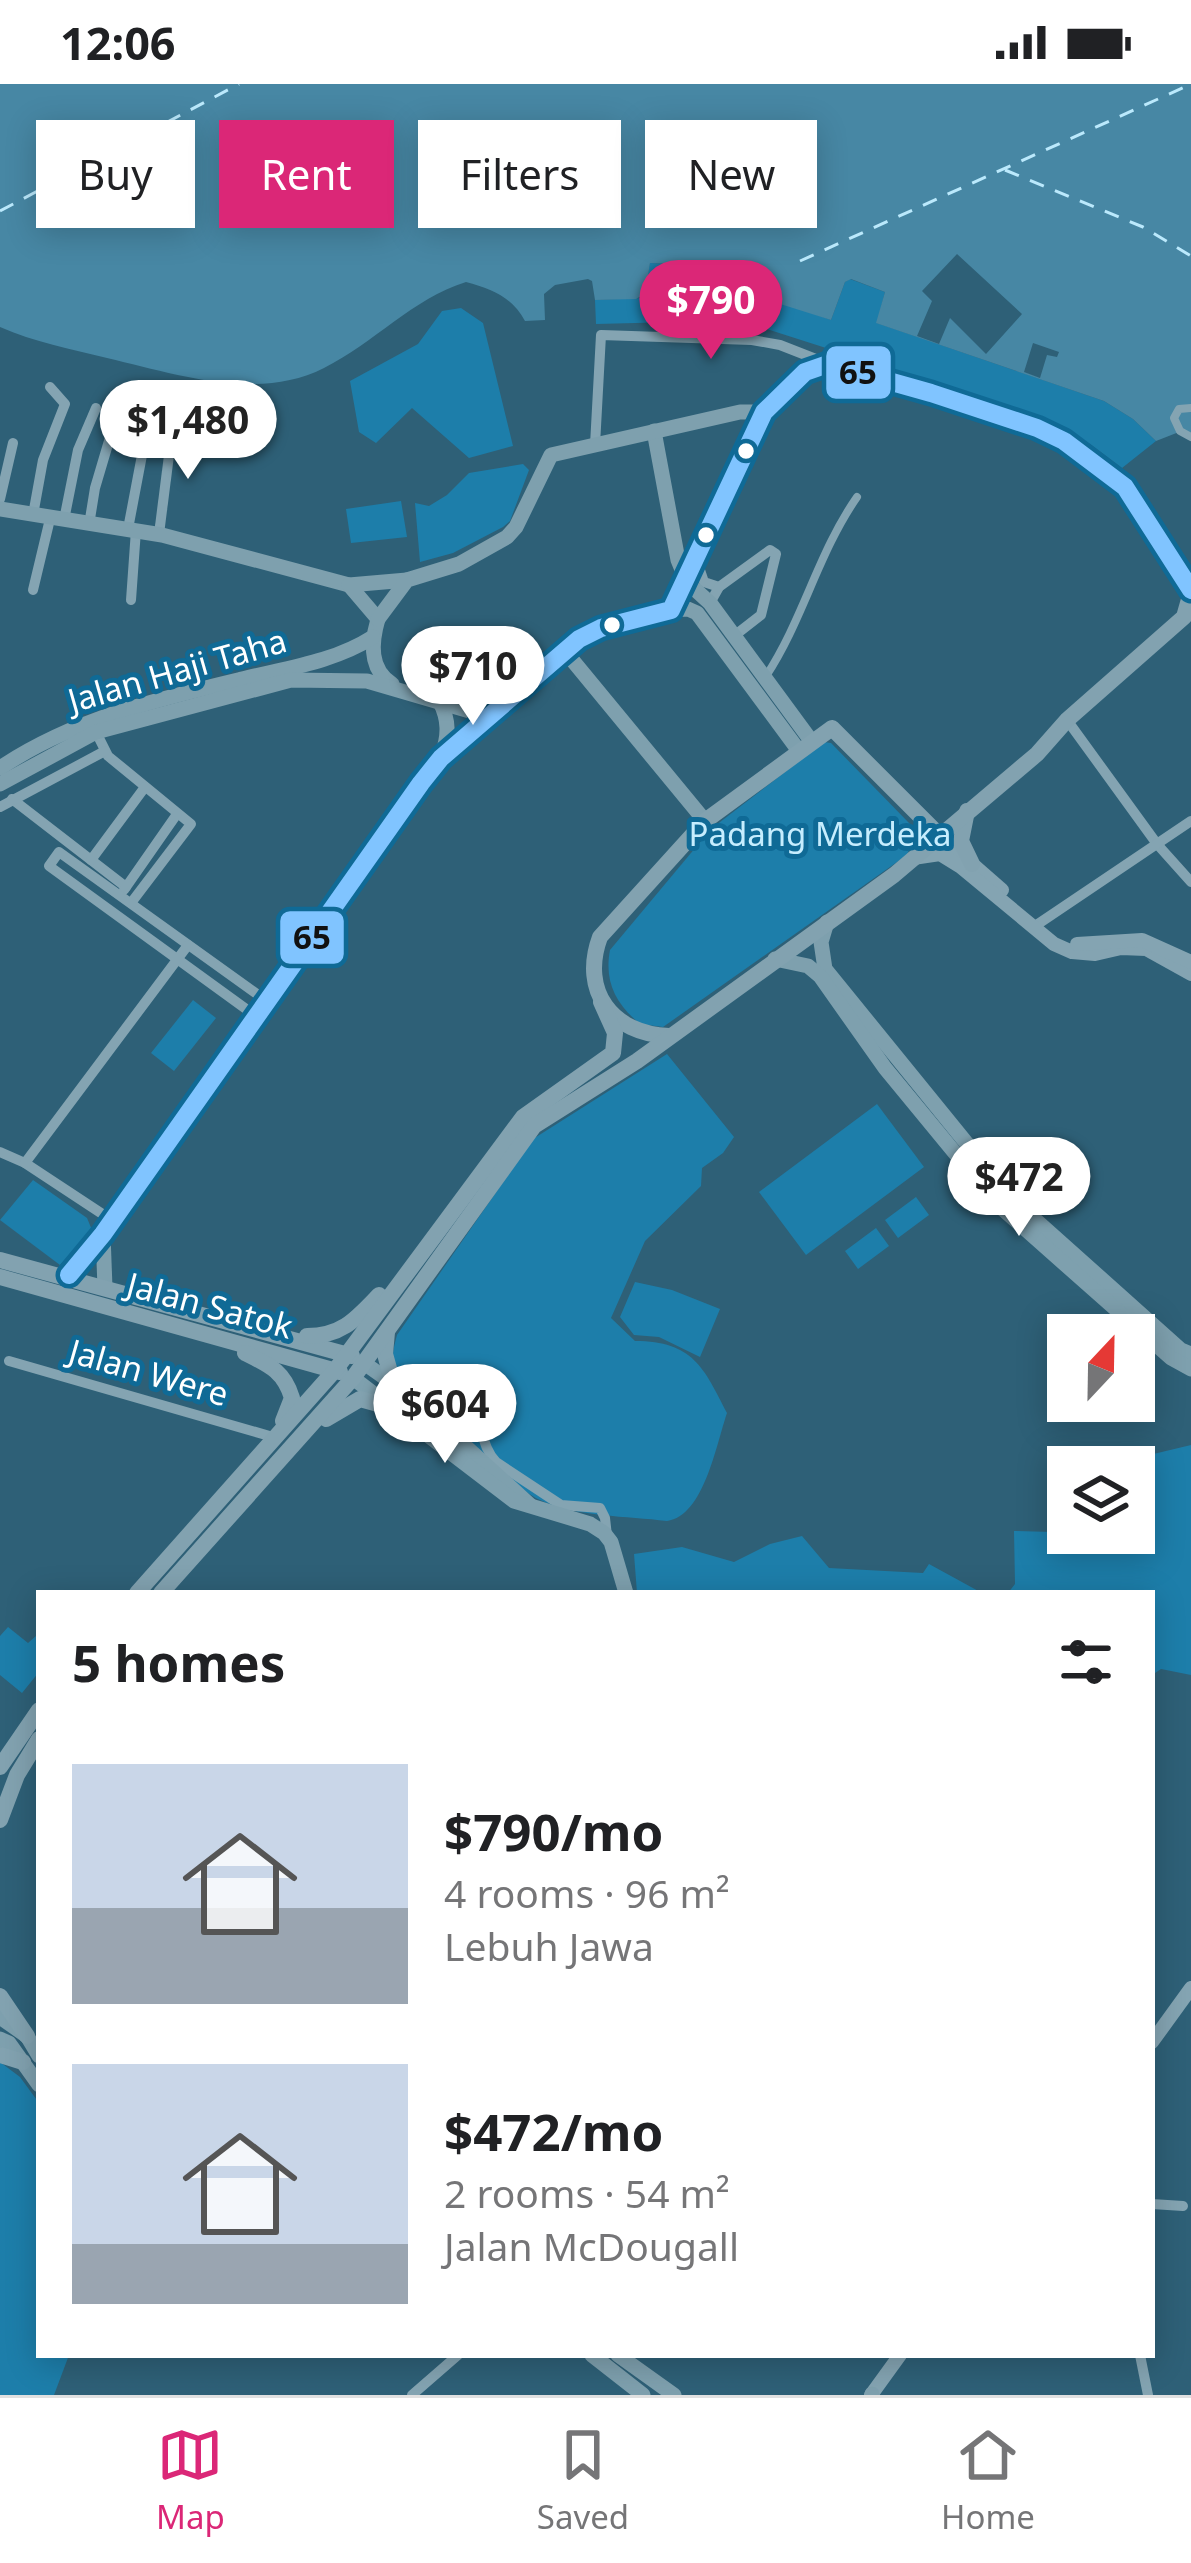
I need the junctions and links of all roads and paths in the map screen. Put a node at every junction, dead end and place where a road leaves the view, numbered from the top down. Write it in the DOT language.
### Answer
graph roads {
  1 [pos="828,364"];
  2 [pos="50,387"];
  3 [pos="96,408"];
  4 [pos="1191,408"];
  5 [pos="740,412"];
  6 [pos="764,412"];
  7 [pos="150,413"];
  8 [pos="114,424"];
  9 [pos="173,424"];
  10 [pos="654,430"];
  11 [pos="1191,437"];
  12 [pos="751,442"];
  13 [pos="14,443"];
  14 [pos="595,445"];
  15 [pos="857,497"];
  16 [pos="0,500"];
  17 [pos="0,509"];
  18 [pos="49,518"];
  19 [pos="89,525"];
  20 [pos="132,530"];
  21 [pos="159,534"];
  22 [pos="678,560"];
  23 [pos="697,561"];
  24 [pos="407,580"];
  25 [pos="687,581"];
  26 [pos="350,584"];
  27 [pos="719,587"];
  28 [pos="1189,587"];
  29 [pos="33,590"];
  30 [pos="131,600"];
  31 [pos="710,603"];
  32 [pos="671,610"];
  33 [pos="1188,618"];
  34 [pos="378,619"];
  35 [pos="734,636"];
  36 [pos="373,637"];
  37 [pos="564,650"];
  38 [pos="764,679"];
  39 [pos="399,689"];
  40 [pos="440,702"];
  41 [pos="499,710"];
  42 [pos="1067,719"];
  43 [pos="96,732"];
  44 [pos="806,747"];
  45 [pos="105,751"];
  46 [pos="441,758"];
  47 [pos="0,768"];
  48 [pos="0,784"];
  49 [pos="146,788"];
  50 [pos="12,799"];
  51 [pos="0,807"];
  52 [pos="968,810"];
  53 [pos="705,820"];
  54 [pos="1191,821"];
  55 [pos="938,834"];
  56 [pos="1157,844"];
  57 [pos="914,858"];
  58 [pos="91,860"];
  59 [pos="972,863"];
  60 [pos="1191,882"];
  61 [pos="125,895"];
  62 [pos="827,922"];
  63 [pos="1038,924"];
  64 [pos="188,945"];
  65 [pos="178,959"];
  66 [pos="776,959"];
  67 [pos="1191,962"];
  68 [pos="1191,974"];
  69 [pos="268,1002"];
  70 [pos="601,1002"];
  71 [pos="257,1017"];
  72 [pos="669,1036"];
  73 [pos="0,1152"];
  74 [pos="25,1162"];
  75 [pos="108,1227"];
  76 [pos="423,1249"];
  77 [pos="0,1256"];
  78 [pos="0,1277"];
  79 [pos="77,1279"];
  80 [pos="105,1288"];
  81 [pos="388,1325"];
  82 [pos="209,1336"];
  83 [pos="282,1336"];
  84 [pos="348,1353"];
  85 [pos="1189,1360"];
  86 [pos="9,1361"];
  87 [pos="351,1370"];
  88 [pos="396,1384"];
  89 [pos="396,1408"];
  90 [pos="311,1428"];
  91 [pos="273,1437"];
  92 [pos="530,1506"];
  93 [pos="607,1536"];
  94 [pos="140,1590"];
  95 [pos="164,1590"];
  96 [pos="625,1590"];
  97 [pos="36,1713"];
  98 [pos="36,1744"];
  99 [pos="0,1767"];
  100 [pos="0,1820"];
  101 [pos="1191,1976"];
  102 [pos="1191,1988"];
  103 [pos="0,1996"];
  104 [pos="1178,2004"];
  105 [pos="0,2017"];
  106 [pos="27,2036"];
  107 [pos="1155,2038"];
  108 [pos="0,2039"];
  109 [pos="0,2055"];
  110 [pos="31,2059"];
  111 [pos="1155,2204"];
  112 [pos="1183,2206"];
  113 [pos="455,2358"];
  114 [pos="596,2358"];
  115 [pos="622,2358"];
  116 [pos="898,2358"];
  117 [pos="1141,2358"];
  118 [pos="416,2394"];
  119 [pos="872,2394"];
  120 [pos="643,2395"];
  121 [pos="674,2395"];
  122 [pos="1148,2395"];
  1 -- 6 [label="main road"];
  1 -- 14 [label="street"];
  1 -- 28 [label="main road"];
  2 -- 18 [label="street"];
  3 -- 18 [label="street"];
  4 -- 11 [label="street"];
  5 -- 6 [label="main road"];
  5 -- 10 [label="main road"];
  5 -- 12 [label="main road"];
  6 -- 12 [label="main road"];
  7 -- 20 [label="street"];
  8 -- 19 [label="street"];
  9 -- 21 [label="street"];
  10 -- 14 [label="main road"];
  10 -- 22 [label="main road"];
  12 -- 23 [label="main road"];
  13 -- 16 [label="street"];
  14 -- 24 [label="main road"];
  15 -- 38 [label="street"];
  17 -- 18 [label="main road"];
  18 -- 19 [label="main road"];
  18 -- 29 [label="street"];
  19 -- 20 [label="main road"];
  20 -- 21 [label="main road"];
  20 -- 30 [label="street"];
  21 -- 26 [label="main road"];
  22 -- 23 [label="main road"];
  22 -- 25 [label="main road"];
  23 -- 25 [label="main road"];
  23 -- 27 [label="street"];
  24 -- 26 [label="main road"];
  24 -- 34 [label="main road"];
  25 -- 31 [label="main road"];
  25 -- 32 [label="main road"];
  26 -- 34 [label="main road"];
  27 -- 31 [label="street"];
  27 -- 35 [label="street"];
  28 -- 33 [label="main road"];
  31 -- 35 [label="main road"];
  32 -- 37 [label="main road"];
  32 -- 44 [label="main road"];
  33 -- 42 [label="main road"];
  34 -- 36 [label="main road"];
  35 -- 38 [label="main road"];
  36 -- 39 [label="main road"];
  36 -- 47 [label="main road, Jalan Haji Taha"];
  37 -- 41 [label="main road"];
  37 -- 53 [label="main road"];
  38 -- 44 [label="main road"];
  39 -- 40 [label="main road, Jalan Haji Taha"];
  39 -- 43 [label="main road, Jalan Haji Taha"];
  40 -- 41 [label="main road, Jalan Haji Taha"];
  40 -- 46 [label="main road"];
  41 -- 46 [label="main road"];
  42 -- 52 [label="main road"];
  42 -- 56 [label="street"];
  43 -- 45 [label="street"];
  43 -- 48 [label="main road, Jalan Haji Taha"];
  44 -- 53 [label="main road"];
  44 -- 55 [label="main road"];
  45 -- 49 [label="street"];
  45 -- 50 [label="street"];
  46 -- 69 [label="main road"];
  49 -- 58 [label="street"];
  49 -- 61 [label="street"];
  50 -- 51 [label="street"];
  50 -- 58 [label="street"];
  52 -- 55 [label="main road"];
  52 -- 59 [label="main road"];
  53 -- 70 [label="main road"];
  54 -- 56 [label="street"];
  55 -- 57 [label="main road"];
  55 -- 59 [label="street"];
  56 -- 60 [label="street"];
  56 -- 63 [label="street"];
  57 -- 62 [label="main road"];
  57 -- 68 [label="street"];
  58 -- 61 [label="street"];
  59 -- 63 [label="street"];
  61 -- 64 [label="street"];
  61 -- 65 [label="street"];
  62 -- 66 [label="main road"];
  62 -- 85 [label="main road"];
  63 -- 67 [label="street"];
  64 -- 65 [label="street"];
  64 -- 69 [label="street"];
  65 -- 71 [label="street"];
  65 -- 74 [label="street"];
  66 -- 72 [label="main road"];
  66 -- 85 [label="main road"];
  69 -- 71 [label="main road"];
  70 -- 72 [label="main road"];
  70 -- 76 [label="main road"];
  71 -- 75 [label="main road"];
  72 -- 81 [label="main road"];
  73 -- 74 [label="street"];
  74 -- 75 [label="street"];
  75 -- 79 [label="main road"];
  75 -- 80 [label="main road"];
  76 -- 83 [label="main road"];
  76 -- 84 [label="main road"];
  77 -- 79 [label="main road, Jalan Satok"];
  78 -- 82 [label="main road, Jalan Satok"];
  79 -- 80 [label="main road, Jalan Satok"];
  80 -- 83 [label="main road, Jalan Satok"];
  81 -- 87 [label="main road"];
  81 -- 88 [label="main road"];
  82 -- 87 [label="main road, Jalan Satok"];
  82 -- 91 [label="main road"];
  83 -- 84 [label="main road, Jalan Satok"];
  84 -- 87 [label="main road"];
  86 -- 91 [label="street, Jalan Were"];
  87 -- 88 [label="main road"];
  87 -- 89 [label="main road"];
  87 -- 90 [label="main road"];
  87 -- 91 [label="main road"];
  88 -- 92 [label="main road"];
  88 -- 93 [label="street"];
  89 -- 90 [label="main road"];
  89 -- 92 [label="main road"];
  90 -- 95 [label="main road"];
  91 -- 94 [label="main road"];
  92 -- 93 [label="main road"];
  93 -- 96 [label="main road"];
  97 -- 99 [label="main road"];
  98 -- 100 [label="main road"];
  101 -- 104 [label="street"];
  102 -- 104 [label="street"];
  103 -- 106 [label="main road"];
  104 -- 107 [label="street"];
  105 -- 106 [label="main road"];
  106 -- 110 [label="main road"];
  108 -- 110 [label="main road"];
  109 -- 110 [label="main road"];
  111 -- 112 [label="street"];
  113 -- 118 [label="street"];
  114 -- 120 [label="main road"];
  115 -- 121 [label="main road"];
  116 -- 119 [label="street"];
  117 -- 122 [label="street"];
}
